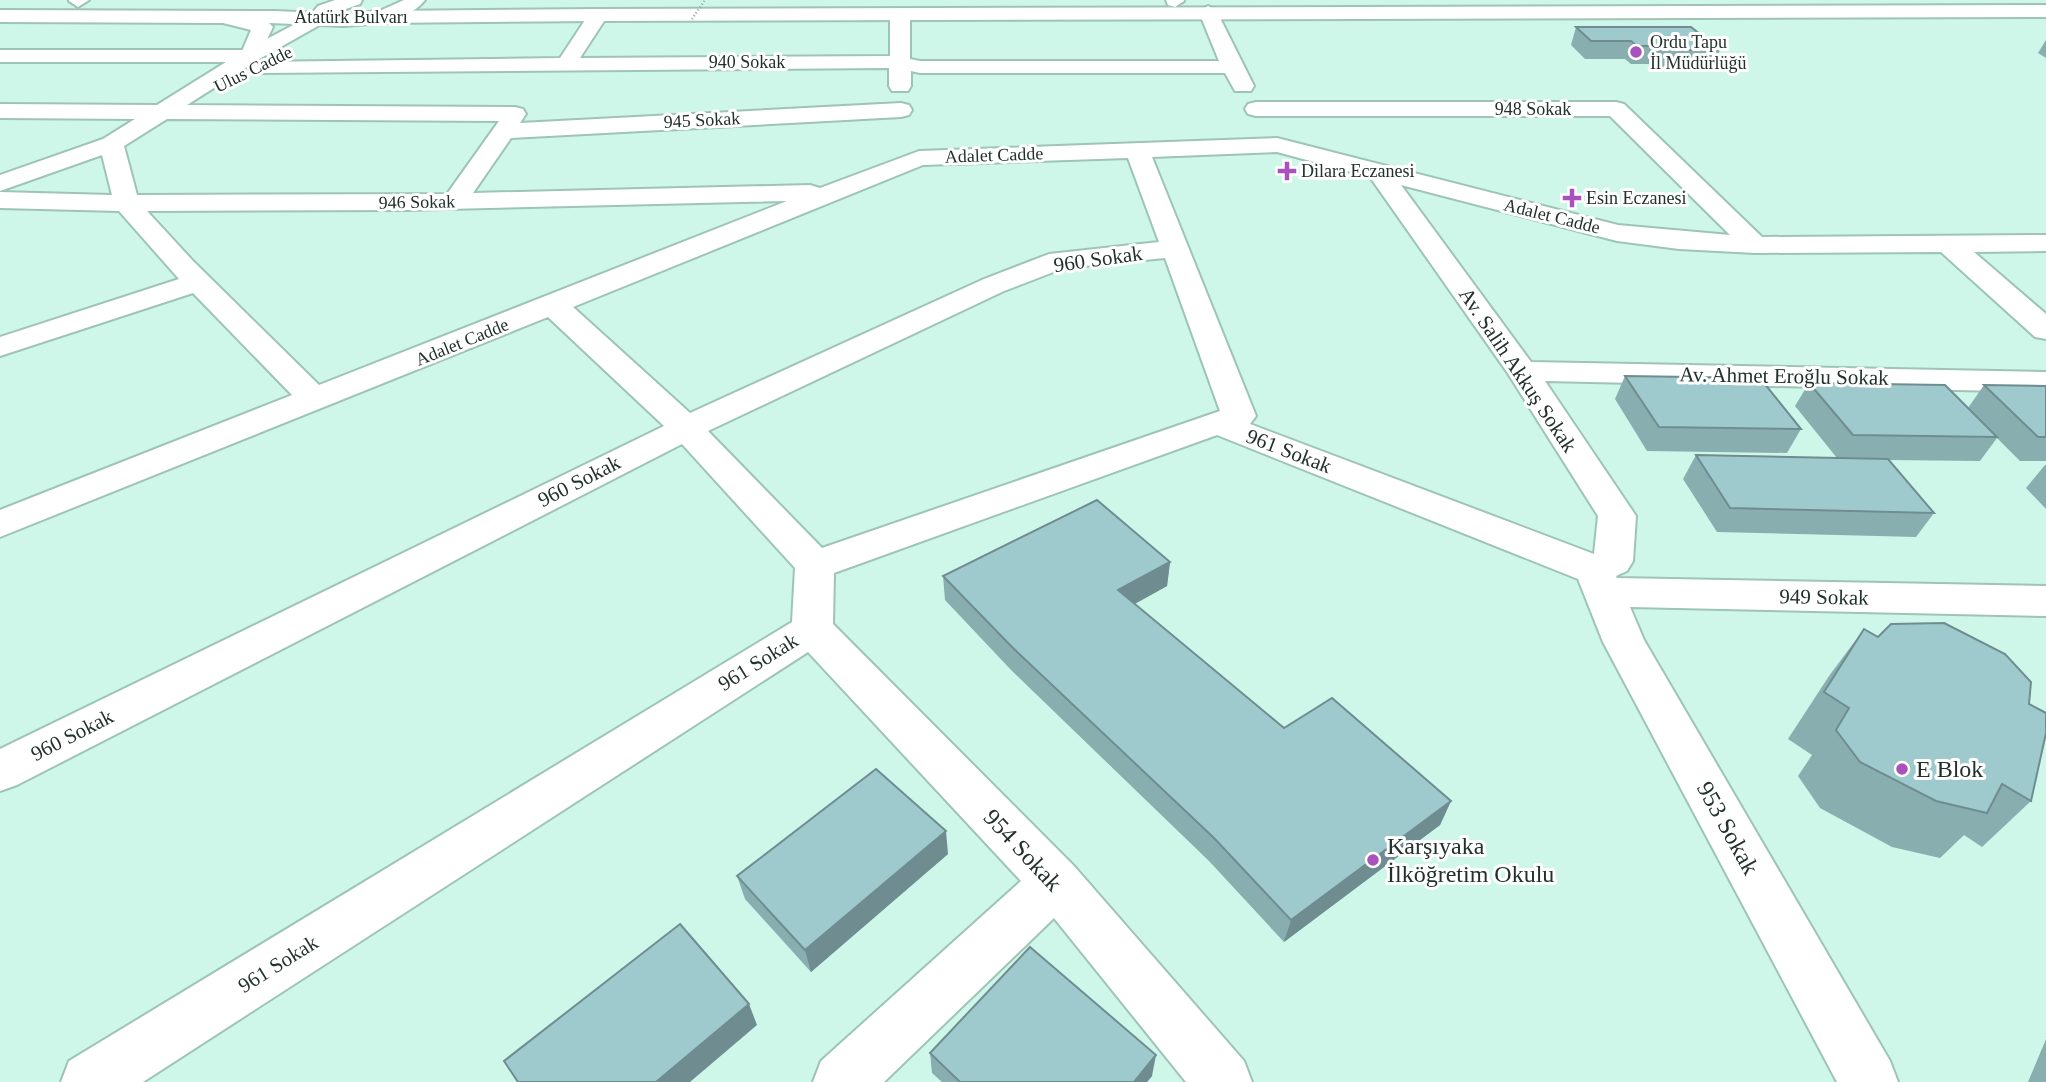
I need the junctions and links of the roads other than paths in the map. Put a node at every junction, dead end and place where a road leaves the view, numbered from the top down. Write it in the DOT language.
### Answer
graph roads {
  1 [pos="160,0"];
  2 [pos="353,0"];
  3 [pos="416,0"];
  4 [pos="753,0"];
  5 [pos="1175,0"];
  6 [pos="1419,0"];
  7 [pos="0,1"];
  8 [pos="79,1"];
  9 [pos="892,5"];
  10 [pos="2046,11"];
  11 [pos="1208,12"];
  12 [pos="598,15"];
  13 [pos="0,16"];
  14 [pos="204,16"];
  15 [pos="382,17"];
  16 [pos="318,18"];
  17 [pos="0,56"];
  18 [pos="256,61"];
  19 [pos="898,62"];
  20 [pos="567,63"];
  21 [pos="1232,67"];
  22 [pos="1256,109"];
  23 [pos="901,110"];
  24 [pos="0,111"];
  25 [pos="165,111"];
  26 [pos="509,123"];
  27 [pos="111,144"];
  28 [pos="1277,145"];
  29 [pos="1137,150"];
  30 [pos="904,164"];
  31 [pos="1380,172"];
  32 [pos="0,183"];
  33 [pos="833,192"];
  34 [pos="0,200"];
  35 [pos="454,201"];
  36 [pos="127,204"];
  37 [pos="1947,242"];
  38 [pos="2046,243"];
  39 [pos="1755,245"];
  40 [pos="1177,249"];
  41 [pos="198,282"];
  42 [pos="553,305"];
  43 [pos="2046,330"];
  44 [pos="0,346"];
  45 [pos="1522,371"];
  46 [pos="2046,382"];
  47 [pos="315,400"];
  48 [pos="1217,424"];
  49 [pos="686,428"];
  50 [pos="0,524"];
  51 [pos="816,565"];
  52 [pos="1598,581"];
  53 [pos="2046,601"];
  54 [pos="811,629"];
  55 [pos="0,771"];
  56 [pos="1056,882"];
  57 [pos="90,1082"];
  58 [pos="842,1082"];
  59 [pos="1223,1082"];
  60 [pos="1869,1082"];
  1 -- 8 [label="main road"];
  2 -- 16 [label="main road, Ulus Cadde"];
  3 -- 15 [label="main road"];
  4 -- 9 [label="main road, Atatürk Bulvarı"];
  5 -- 6 [label="main road, Atatürk Bulvarı"];
  5 -- 9 [label="main road, Atatürk Bulvarı"];
  7 -- 8 [label="main road"];
  9 -- 11 [label="main road, Atatürk Bulvarı"];
  9 -- 12 [label="main road, Atatürk Bulvarı"];
  9 -- 19 [label="main road"];
  10 -- 11 [label="main road, Atatürk Bulvarı"];
  11 -- 21 [label="main road"];
  12 -- 15 [label="main road, Atatürk Bulvarı"];
  12 -- 20 [label="main road"];
  13 -- 14 [label="main road, Atatürk Bulvarı"];
  14 -- 16 [label="main road, Atatürk Bulvarı"];
  14 -- 18 [label="main road"];
  15 -- 16 [label="main road, Atatürk Bulvarı"];
  15 -- 18 [label="main road, Ulus Cadde"];
  16 -- 18 [label="main road, Ulus Cadde"];
  17 -- 18 [label="main road, 940 Sokak"];
  18 -- 20 [label="main road, 940 Sokak"];
  18 -- 25 [label="main road, Ulus Cadde"];
  19 -- 20 [label="main road, 940 Sokak"];
  19 -- 21 [label="main road, 940 Sokak"];
  19 -- 23 [label="main road"];
  21 -- 22 [label="main road"];
  22 -- 28 [label="main road"];
  22 -- 39 [label="main road, 948 Sokak"];
  23 -- 26 [label="main road, 945 Sokak"];
  23 -- 30 [label="main road"];
  24 -- 25 [label="main road, 945 Sokak"];
  25 -- 26 [label="main road, 945 Sokak"];
  25 -- 27 [label="main road, Ulus Cadde"];
  26 -- 35 [label="main road"];
  27 -- 32 [label="main road, Ulus Cadde"];
  27 -- 36 [label="main road"];
  28 -- 29 [label="main road, Adalet Cadde"];
  28 -- 31 [label="main road, Adalet Cadde"];
  29 -- 30 [label="main road, Adalet Cadde"];
  29 -- 40 [label="main road"];
  30 -- 33 [label="main road, Adalet Cadde"];
  31 -- 39 [label="main road, Adalet Cadde"];
  31 -- 45 [label="main road, Av. Salih Akkuş Sokak"];
  33 -- 35 [label="main road, 946 Sokak"];
  33 -- 42 [label="main road, Adalet Cadde"];
  34 -- 36 [label="main road, 946 Sokak"];
  35 -- 36 [label="main road, 946 Sokak"];
  36 -- 41 [label="main road"];
  37 -- 38 [label="main road, Adalet Cadde"];
  37 -- 39 [label="main road, Adalet Cadde"];
  37 -- 43 [label="main road"];
  40 -- 48 [label="main road"];
  40 -- 49 [label="main road, 960 Sokak"];
  41 -- 44 [label="main road"];
  41 -- 47 [label="main road"];
  42 -- 47 [label="main road, Adalet Cadde"];
  42 -- 49 [label="main road"];
  45 -- 46 [label="main road, Av. Ahmet Eroğlu Sokak"];
  45 -- 52 [label="main road, Av. Salih Akkuş Sokak"];
  47 -- 50 [label="main road, Adalet Cadde"];
  48 -- 51 [label="main road"];
  48 -- 52 [label="main road, 961 Sokak"];
  49 -- 51 [label="main road"];
  49 -- 55 [label="main road, 960 Sokak"];
  51 -- 54 [label="main road, 961 Sokak"];
  52 -- 53 [label="main road, 949 Sokak"];
  52 -- 60 [label="main road, 953 Sokak"];
  54 -- 56 [label="main road, 954 Sokak"];
  54 -- 57 [label="main road, 961 Sokak"];
  56 -- 58 [label="main road"];
  56 -- 59 [label="main road, 954 Sokak"];
}
